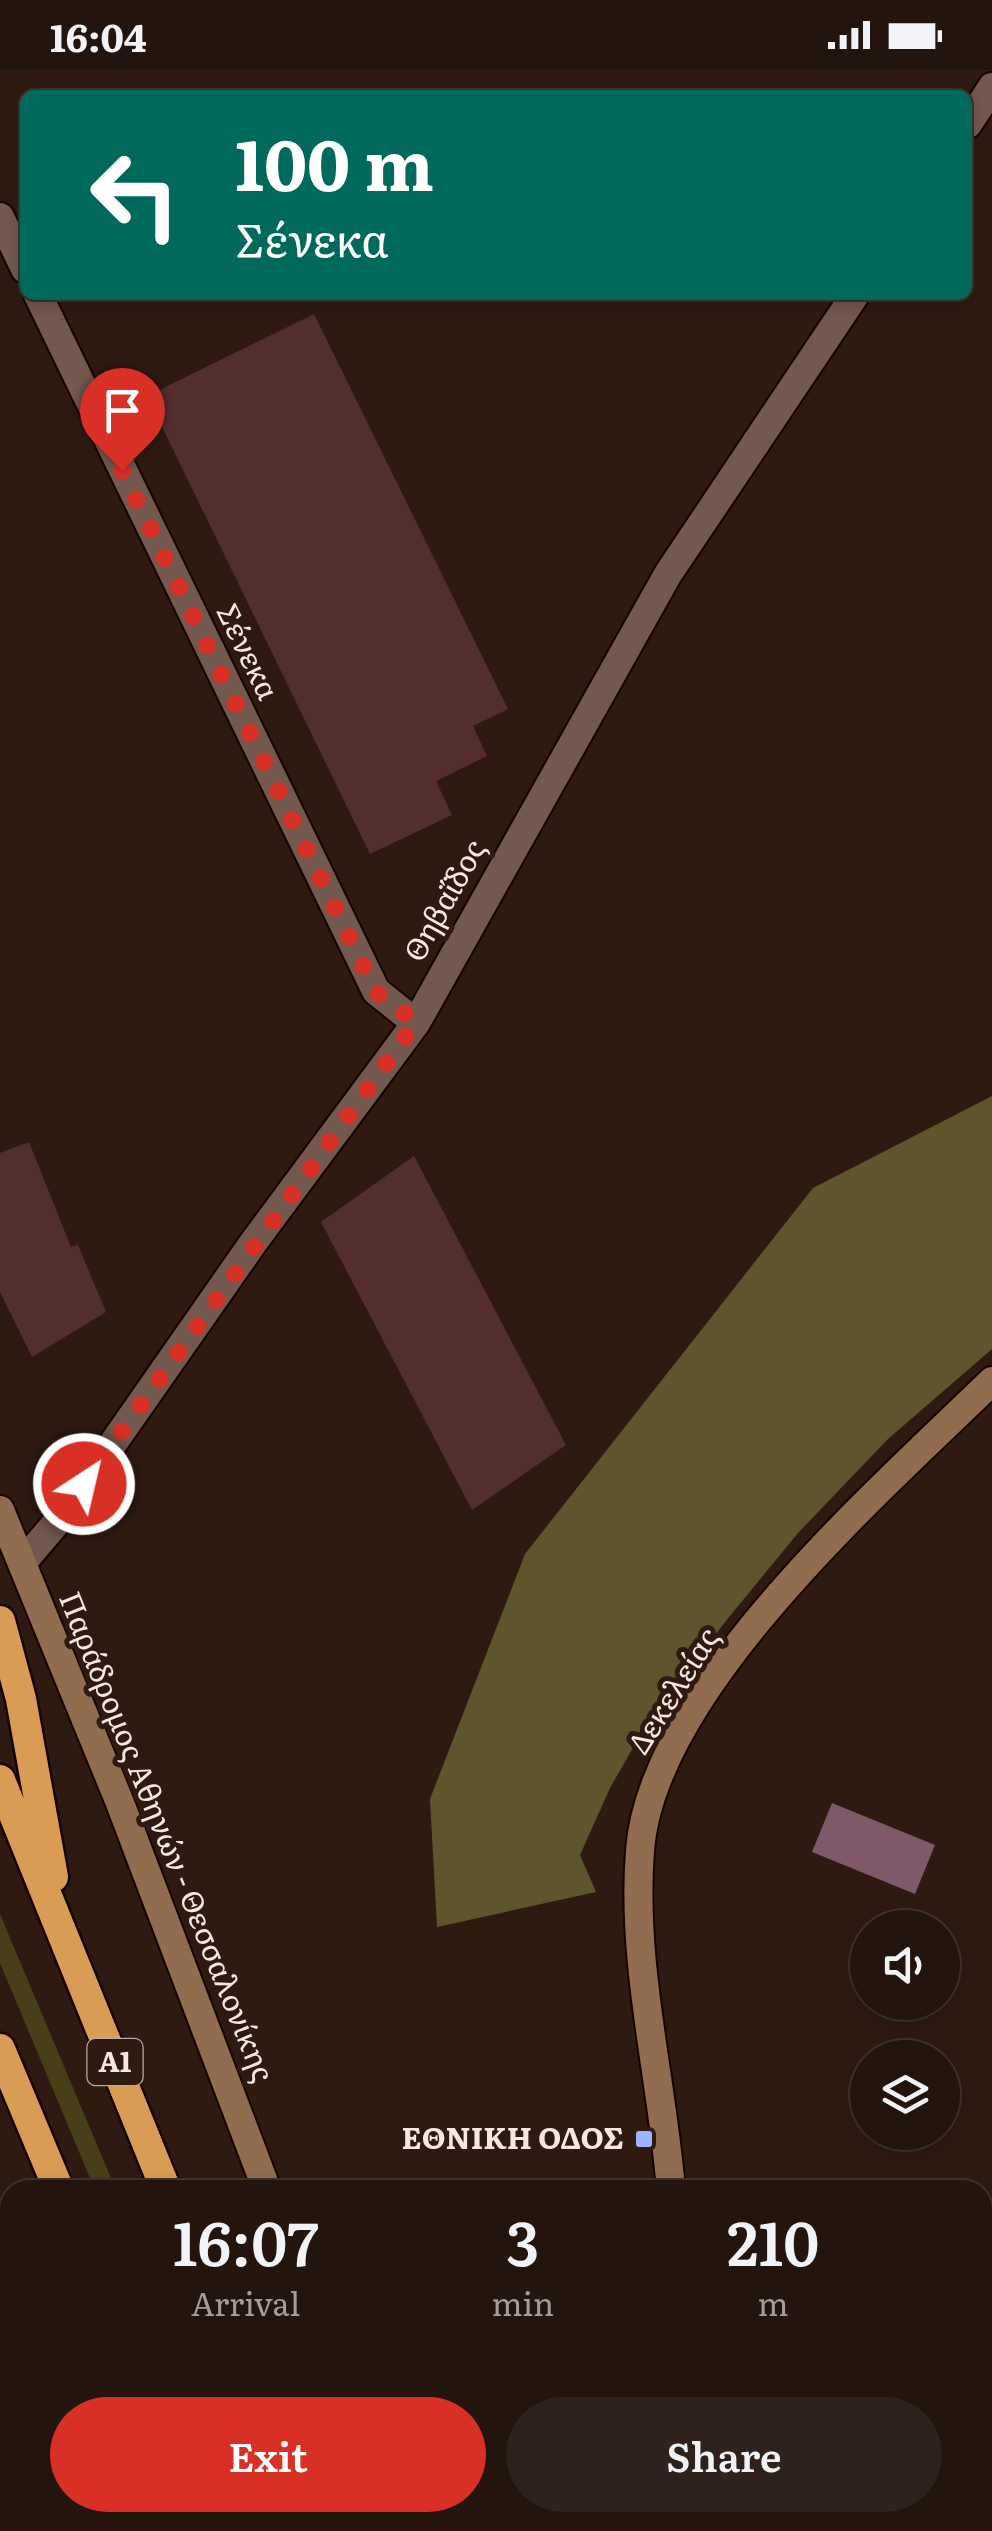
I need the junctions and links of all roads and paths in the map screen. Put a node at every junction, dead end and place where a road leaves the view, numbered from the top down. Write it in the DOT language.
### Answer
graph roads {
  1 [pos="992,87"];
  2 [pos="972,118"];
  3 [pos="0,217"];
  4 [pos="20,259"];
  5 [pos="40,300"];
  6 [pos="852,300"];
  7 [pos="416,1022"];
  8 [pos="992,1381"];
  9 [pos="0,1510"];
  10 [pos="22,1563"];
  11 [pos="0,1622"];
  12 [pos="0,1780"];
  13 [pos="64,1934"];
  14 [pos="0,2049"];
  15 [pos="55,2180"];
  16 [pos="162,2180"];
  17 [pos="262,2180"];
  18 [pos="670,2180"];
  1 -- 2 [label="street"];
  3 -- 4 [label="street"];
  5 -- 7 [label="street, Σένεκα"];
  6 -- 7 [label="street, Θηβαΐδος"];
  7 -- 10 [label="street, Θηβαΐδος"];
  8 -- 18 [label="main road, Δεκελείας"];
  9 -- 10 [label="main road, Παράδρομος Αθηνών - Θεσσαλονίκης"];
  10 -- 17 [label="main road, Παράδρομος Αθηνών - Θεσσαλονίκης"];
  11 -- 13 [label="highway"];
  12 -- 13 [label="highway, Α1"];
  13 -- 16 [label="highway, Α1"];
  14 -- 15 [label="highway"];
}
